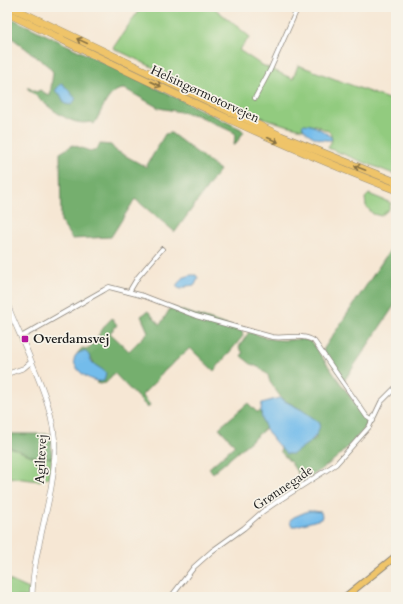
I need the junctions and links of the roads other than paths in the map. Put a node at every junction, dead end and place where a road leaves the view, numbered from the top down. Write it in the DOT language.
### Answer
graph roads {
  1 [pos="11,7"];
  2 [pos="298,7"];
  3 [pos="7,13"];
  4 [pos="255,98"];
  5 [pos="396,182"];
  6 [pos="396,190"];
  7 [pos="162,249"];
  8 [pos="129,292"];
  9 [pos="7,304"];
  10 [pos="21,337"];
  11 [pos="31,362"];
  12 [pos="7,374"];
  13 [pos="396,387"];
  14 [pos="373,421"];
  15 [pos="396,556"];
  16 [pos="32,597"];
  17 [pos="171,597"];
  18 [pos="345,597"];
  5 -- 1 [label="highway, Helsingørmotorvejen, one-way"];
  2 -- 4 [label="street"];
  3 -- 6 [label="highway, Helsingørmotorvejen, one-way"];
  7 -- 8 [label="street"];
  8 -- 10 [label="street"];
  8 -- 14 [label="street"];
  9 -- 10 [label="street, Agiltevej"];
  10 -- 11 [label="street, Agiltevej"];
  11 -- 12 [label="street"];
  11 -- 16 [label="street, Agiltevej"];
  13 -- 14 [label="street, Grønnegade"];
  14 -- 17 [label="street, Grønnegade"];
  15 -- 18 [label="main road"];
}
